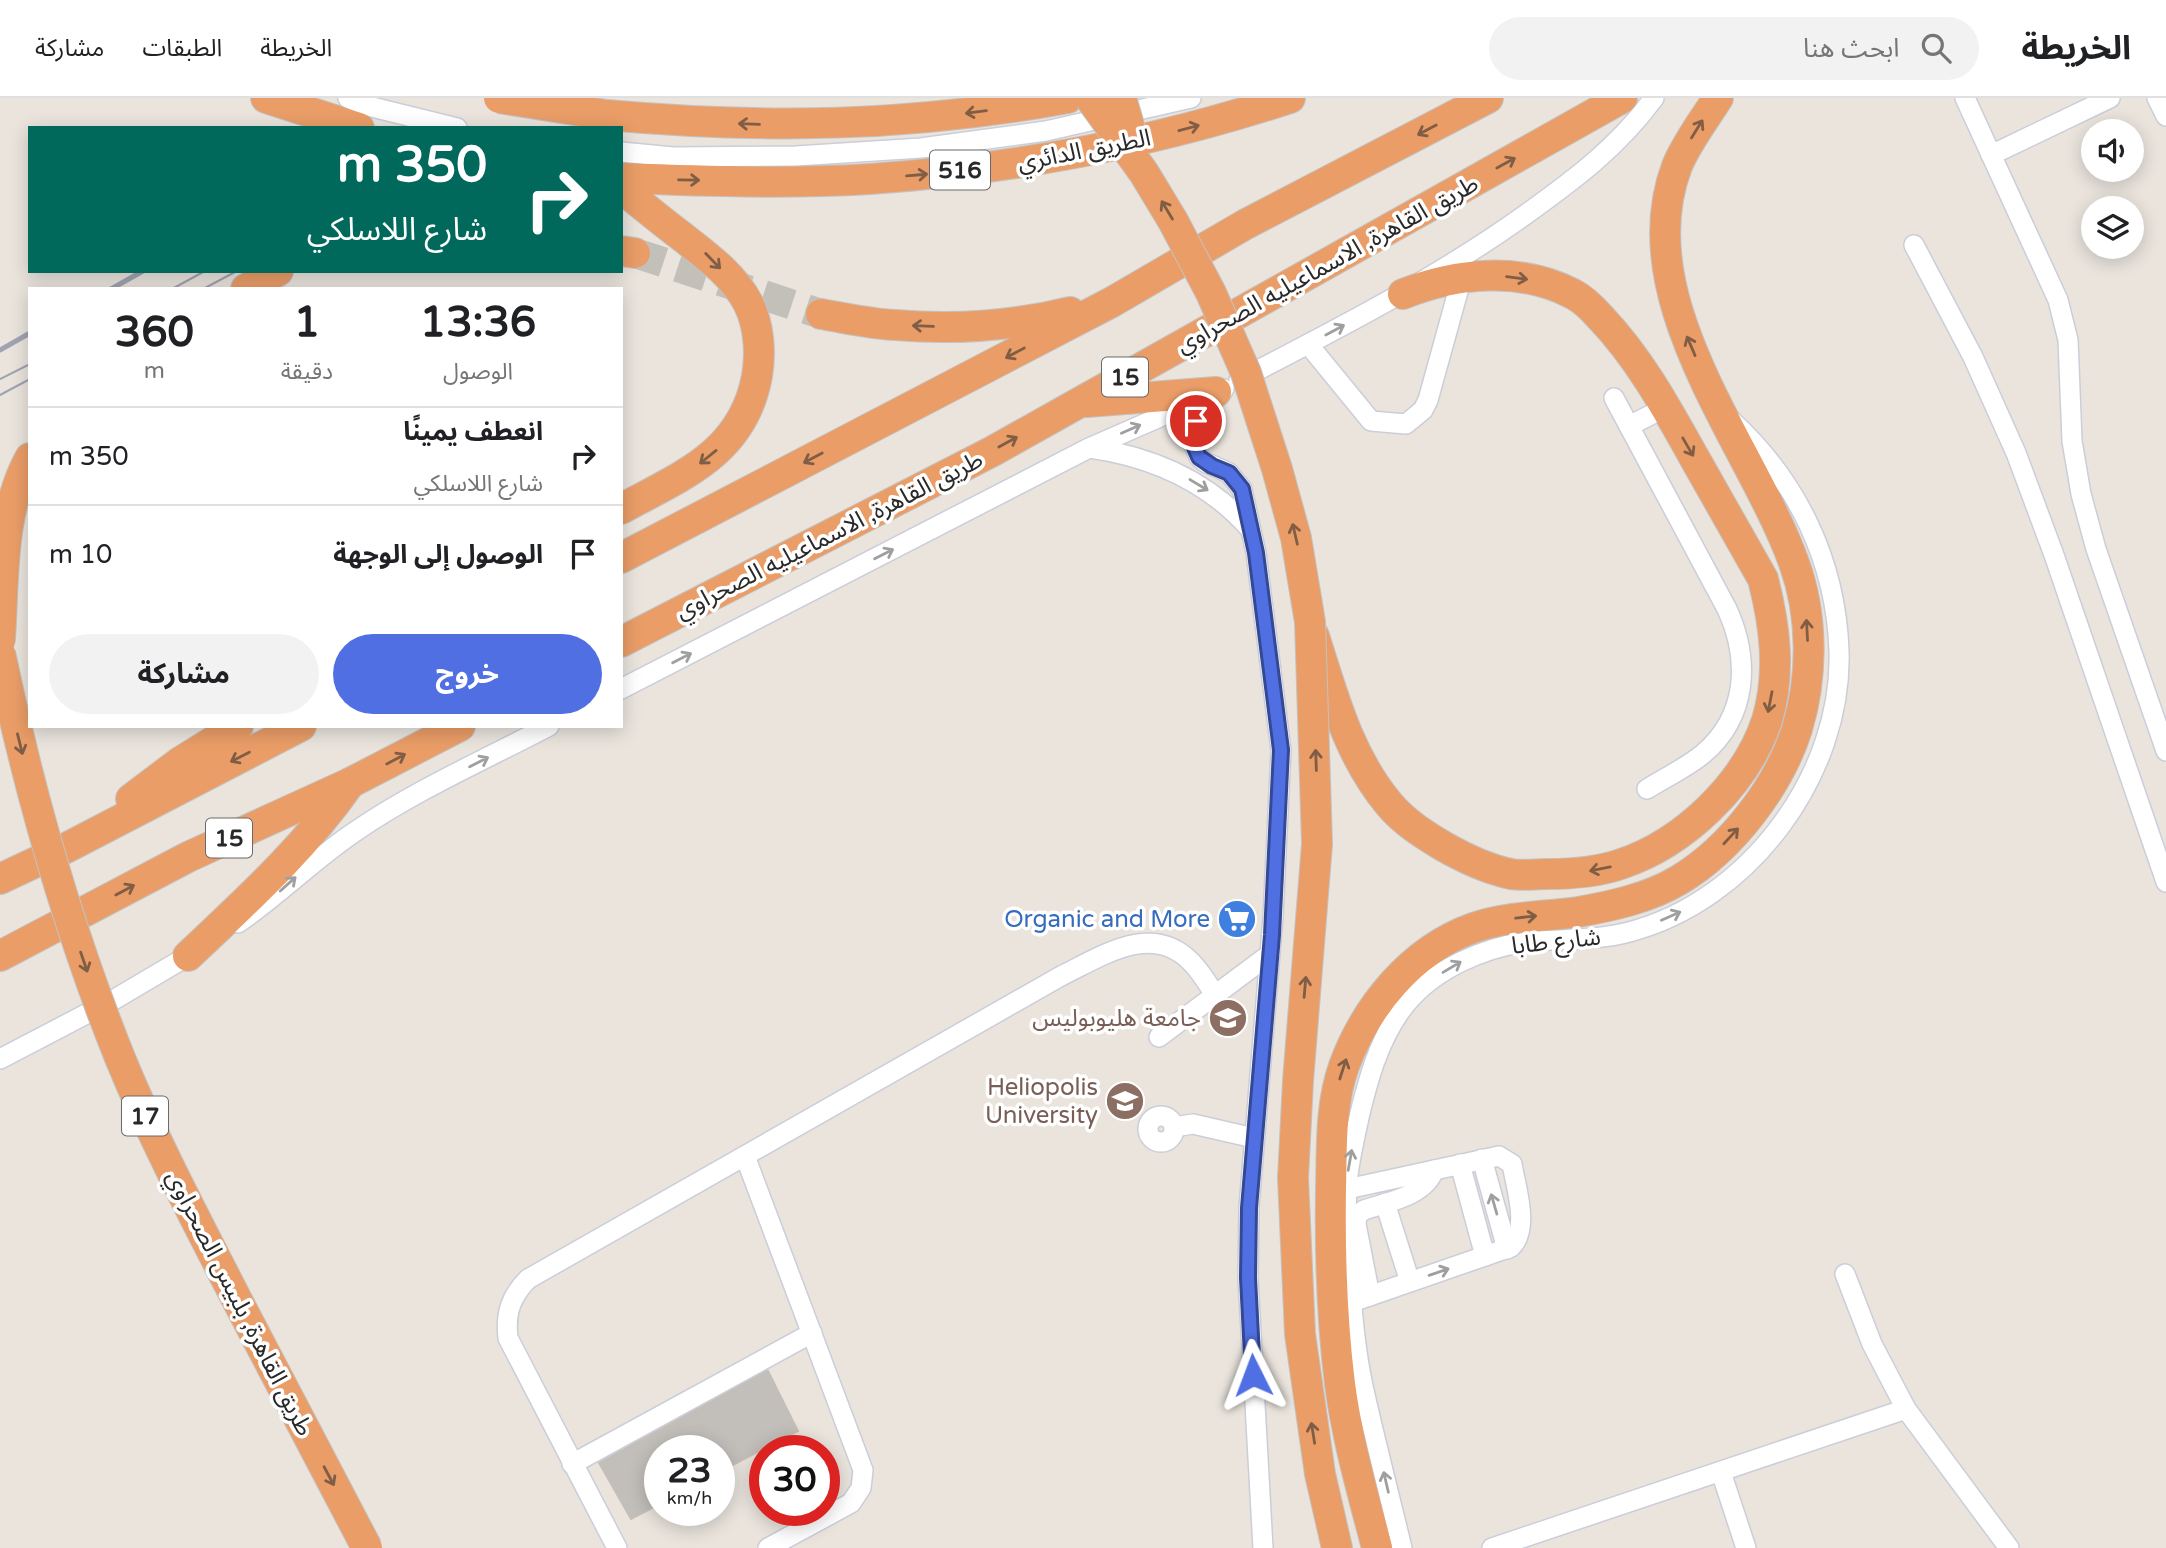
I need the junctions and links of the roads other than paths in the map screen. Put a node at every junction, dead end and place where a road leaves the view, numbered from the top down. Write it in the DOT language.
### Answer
graph roads {
  1 [pos="266,98"];
  2 [pos="499,98"];
  3 [pos="1068,98"];
  4 [pos="1090,98"];
  5 [pos="1121,98"];
  6 [pos="1191,98"];
  7 [pos="1290,98"];
  8 [pos="1488,98"];
  9 [pos="1622,98"];
  10 [pos="1654,98"];
  11 [pos="1718,98"];
  12 [pos="1965,98"];
  13 [pos="2110,98"];
  14 [pos="2157,98"];
  15 [pos="2166,116"];
  16 [pos="354,117"];
  17 [pos="449,126"];
  18 [pos="623,152"];
  19 [pos="1992,155"];
  20 [pos="1144,173"];
  21 [pos="623,178"];
  22 [pos="623,190"];
  23 [pos="1914,245"];
  24 [pos="274,273"];
  25 [pos="1462,277"];
  26 [pos="250,287"];
  27 [pos="1403,294"];
  28 [pos="1112,302"];
  29 [pos="821,314"];
  30 [pos="1308,344"];
  31 [pos="1221,390"];
  32 [pos="1614,398"];
  33 [pos="1080,402"];
  34 [pos="1665,407"];
  35 [pos="1718,409"];
  36 [pos="1629,426"];
  37 [pos="1089,448"];
  38 [pos="28,462"];
  39 [pos="623,508"];
  40 [pos="1251,530"];
  41 [pos="623,557"];
  42 [pos="1310,622"];
  43 [pos="0,639"];
  44 [pos="623,641"];
  45 [pos="0,653"];
  46 [pos="623,688"];
  47 [pos="297,728"];
  48 [pos="456,728"];
  49 [pos="545,728"];
  50 [pos="221,731"];
  51 [pos="2166,751"];
  52 [pos="350,783"];
  53 [pos="1647,789"];
  54 [pos="68,847"];
  55 [pos="0,879"];
  56 [pos="2166,882"];
  57 [pos="1270,954"];
  58 [pos="0,956"];
  59 [pos="188,956"];
  60 [pos="1215,995"];
  61 [pos="1159,1037"];
  62 [pos="0,1059"];
  63 [pos="1174,1127"];
  64 [pos="1254,1138"];
  65 [pos="745,1156"];
  66 [pos="1482,1159"];
  67 [pos="1460,1164"];
  68 [pos="1434,1170"];
  69 [pos="1347,1189"];
  70 [pos="1385,1203"];
  71 [pos="1507,1249"];
  72 [pos="1485,1256"];
  73 [pos="1845,1274"];
  74 [pos="1409,1282"];
  75 [pos="1361,1299"];
  76 [pos="812,1333"];
  77 [pos="1351,1384"];
  78 [pos="1906,1409"];
  79 [pos="572,1464"];
  80 [pos="1721,1472"];
  81 [pos="367,1548"];
  82 [pos="617,1548"];
  83 [pos="768,1548"];
  84 [pos="1263,1548"];
  85 [pos="1337,1548"];
  86 [pos="1377,1548"];
  87 [pos="1402,1548"];
  88 [pos="1492,1548"];
  89 [pos="1746,1548"];
  90 [pos="2009,1548"];
  1 -- 16 [label="highway"];
  3 -- 2 [label="highway, 516, one-way, bridge"];
  4 -- 20 [label="highway, bridge"];
  5 -- 20 [label="highway, bridge"];
  6 -- 18 [label="street"];
  21 -- 7 [label="highway, الطريق الدائري / 516, one-way"];
  8 -- 28 [label="highway, one-way"];
  33 -- 9 [label="highway, طريق القاهرة, الاسماعيليه الصحراوي / 15, one-way"];
  10 -- 27 [label="street"];
  35 -- 11 [label="highway, one-way"];
  12 -- 19 [label="street"];
  13 -- 19 [label="street"];
  14 -- 15 [label="street"];
  16 -- 17 [label="street"];
  19 -- 51 [label="street"];
  42 -- 20 [label="highway, one-way, bridge"];
  22 -- 39 [label="highway, one-way"];
  23 -- 56 [label="street"];
  24 -- 26 [label="highway"];
  25 -- 27 [label="highway"];
  25 -- 30 [label="street"];
  25 -- 34 [label="highway, one-way"];
  30 -- 27 [label="street, one-way"];
  28 -- 29 [label="highway, one-way"];
  28 -- 41 [label="highway, one-way"];
  30 -- 31 [label="street"];
  31 -- 33 [label="highway"];
  37 -- 31 [label="street, one-way"];
  31 -- 40 [label="street"];
  32 -- 36 [label="street"];
  44 -- 33 [label="highway, طريق القاهرة, الاسماعيليه الصحراوي / 15, one-way"];
  34 -- 36 [label="street"];
  34 -- 42 [label="highway, one-way, bridge"];
  69 -- 35 [label="street, شارع طابا, one-way"];
  77 -- 35 [label="highway, one-way"];
  36 -- 53 [label="street"];
  37 -- 40 [label="street, one-way"];
  46 -- 37 [label="street, one-way"];
  38 -- 43 [label="highway"];
  40 -- 57 [label="street"];
  85 -- 42 [label="highway, one-way, bridge"];
  45 -- 81 [label="highway, طريق القاهرة, بلبيس الصحراوي / 17, one-way, bridge"];
  47 -- 54 [label="highway, one-way"];
  52 -- 48 [label="highway, 15, one-way"];
  59 -- 49 [label="street, one-way"];
  50 -- 54 [label="highway"];
  58 -- 52 [label="highway, 15, one-way"];
  52 -- 59 [label="highway"];
  54 -- 55 [label="highway"];
  57 -- 60 [label="street"];
  57 -- 64 [label="street"];
  59 -- 62 [label="street"];
  60 -- 61 [label="street"];
  60 -- 65 [label="street"];
  63 -- 64 [label="street"];
  64 -- 84 [label="street"];
  65 -- 76 [label="street"];
  65 -- 79 [label="street"];
  66 -- 67 [label="street"];
  71 -- 66 [label="street, one-way"];
  66 -- 71 [label="street"];
  67 -- 68 [label="street"];
  67 -- 72 [label="street"];
  68 -- 69 [label="street"];
  68 -- 70 [label="street"];
  69 -- 75 [label="street, شارع طابا"];
  70 -- 74 [label="street"];
  70 -- 75 [label="street"];
  71 -- 72 [label="street"];
  74 -- 72 [label="street, one-way"];
  73 -- 78 [label="street"];
  74 -- 75 [label="street"];
  75 -- 77 [label="street, شارع طابا"];
  76 -- 79 [label="street"];
  76 -- 83 [label="street"];
  77 -- 86 [label="highway"];
  87 -- 77 [label="street, شارع طابا, one-way"];
  78 -- 80 [label="street"];
  78 -- 90 [label="street"];
  79 -- 82 [label="street"];
  80 -- 88 [label="street"];
  80 -- 89 [label="street"];
}
